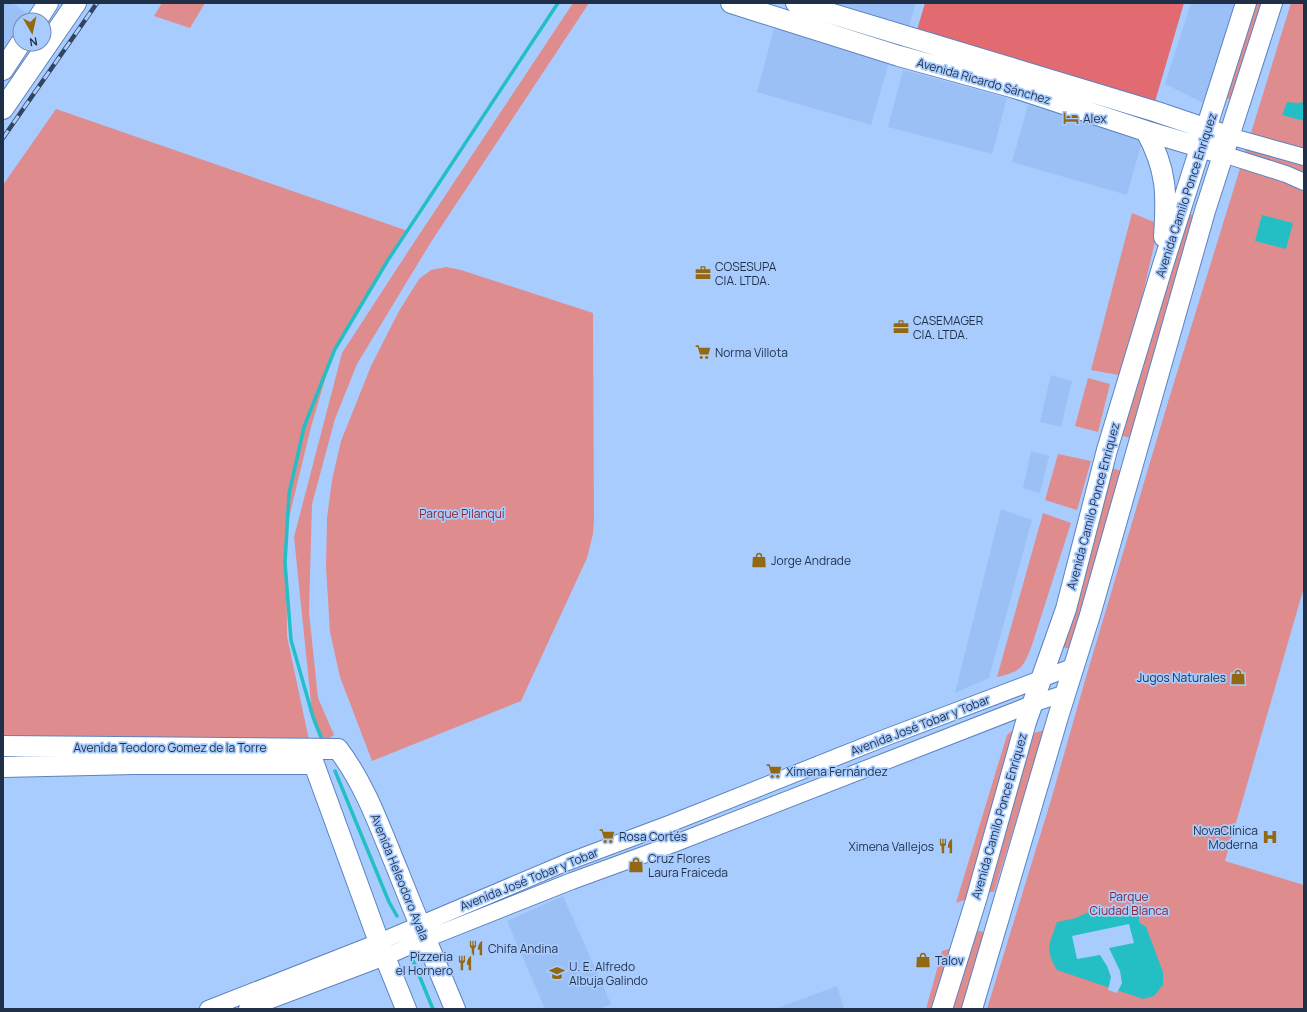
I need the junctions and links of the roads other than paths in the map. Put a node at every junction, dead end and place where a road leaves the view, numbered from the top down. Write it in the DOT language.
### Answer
graph roads {
  1 [pos="48,3"];
  2 [pos="76,3"];
  3 [pos="731,3"];
  4 [pos="796,3"];
  5 [pos="1246,3"];
  6 [pos="1272,3"];
  7 [pos="42,12"];
  8 [pos="15,52"];
  9 [pos="3,70"];
  10 [pos="3,109"];
  11 [pos="1146,131"];
  12 [pos="1204,139"];
  13 [pos="1226,145"];
  14 [pos="1304,157"];
  15 [pos="1304,182"];
  16 [pos="1163,266"];
  17 [pos="1075,666"];
  18 [pos="1042,679"];
  19 [pos="1066,693"];
  20 [pos="1032,704"];
  21 [pos="3,746"];
  22 [pos="338,749"];
  23 [pos="133,756"];
  24 [pos="3,768"];
  25 [pos="422,932"];
  26 [pos="382,949"];
  27 [pos="208,1009"];
  28 [pos="248,1009"];
  29 [pos="406,1009"];
  30 [pos="455,1009"];
  31 [pos="942,1009"];
  32 [pos="972,1009"];
  1 -- 7 [label="main road"];
  2 -- 10 [label="main road"];
  3 -- 11 [label="main road, Avenida Ricardo Sánchez"];
  4 -- 12 [label="main road, Avenida Ricardo Sánchez"];
  5 -- 12 [label="main road, Avenida Camilo Ponce Enriquez"];
  6 -- 13 [label="main road, Avenida Camilo Ponce Enriquez"];
  8 -- 9 [label="main road"];
  11 -- 12 [label="main road, Avenida Ricardo Sánchez"];
  11 -- 16 [label="main road"];
  12 -- 13 [label="main road, Avenida Ricardo Sánchez"];
  12 -- 16 [label="main road, Avenida Camilo Ponce Enriquez"];
  13 -- 14 [label="street, Avenida Ricardo Sánchez"];
  13 -- 15 [label="street, Avenida Ricardo Sánchez"];
  13 -- 17 [label="main road, Avenida Camilo Ponce Enriquez"];
  16 -- 18 [label="main road, Avenida Camilo Ponce Enriquez"];
  17 -- 18 [label="street, Avenida José Tobar y Tobar"];
  17 -- 19 [label="main road, Avenida Camilo Ponce Enriquez"];
  18 -- 20 [label="main road, Avenida Camilo Ponce Enriquez"];
  18 -- 25 [label="street, Avenida José Tobar y Tobar"];
  19 -- 20 [label="street, Avenida José Tobar y Tobar"];
  19 -- 32 [label="main road, Avenida Camilo Ponce Enriquez"];
  20 -- 25 [label="street, Avenida José Tobar y Tobar"];
  20 -- 31 [label="main road, Avenida Camilo Ponce Enriquez"];
  21 -- 23 [label="main road, Avenida Teodoro Gomez de la Torre"];
  22 -- 23 [label="main road, Avenida Teodoro Gomez de la Torre"];
  22 -- 25 [label="main road, Avenida Heleodoro Ayala"];
  23 -- 24 [label="main road, Avenida Teodoro Gomez de la Torre"];
  23 -- 26 [label="main road, Avenida Teodoro Gomez de la Torre"];
  25 -- 26 [label="street, Avenida José Tobar y Tobar"];
  25 -- 30 [label="main road, Avenida Heleodoro Ayala"];
  26 -- 27 [label="street, Avenida José Tobar y Tobar"];
  26 -- 28 [label="street, Avenida José Tobar y Tobar"];
  26 -- 29 [label="main road"];
}
